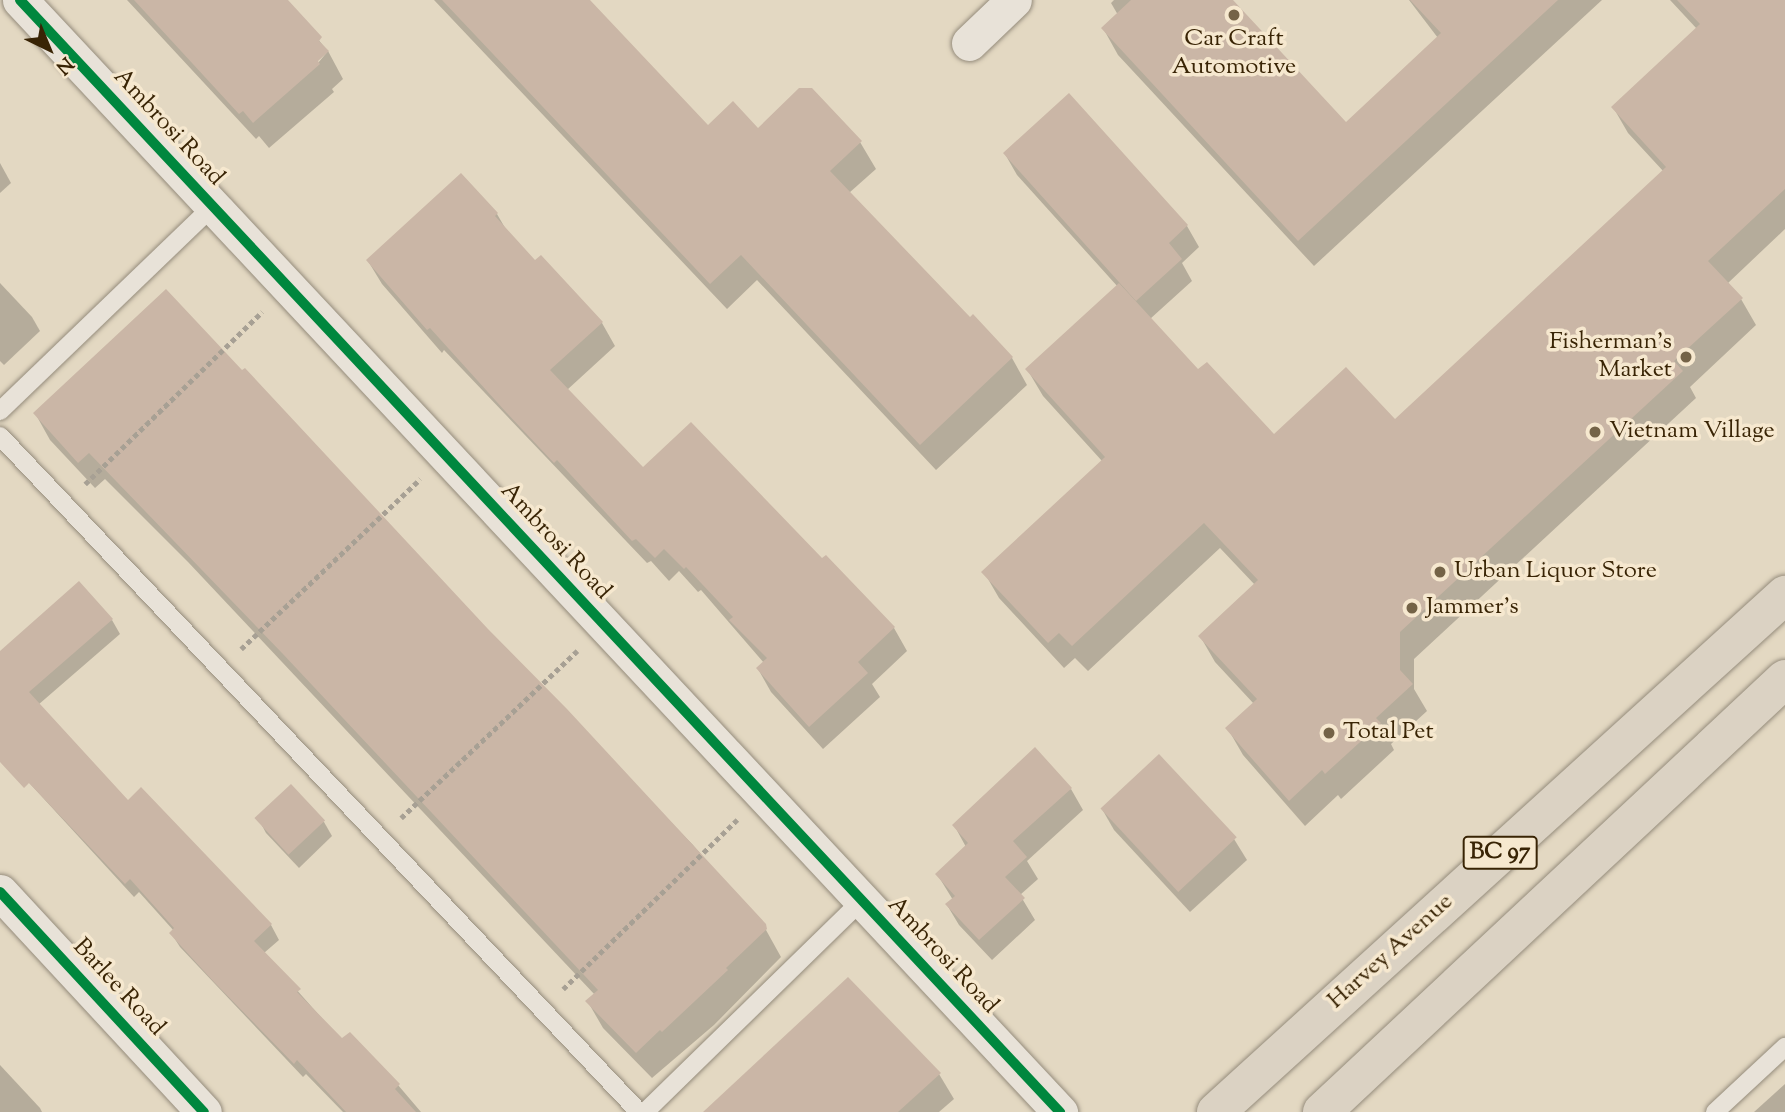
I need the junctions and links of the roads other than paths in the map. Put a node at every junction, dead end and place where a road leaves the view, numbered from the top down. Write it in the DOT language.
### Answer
graph roads {
  1 [pos="20,0"];
  2 [pos="1014,0"];
  3 [pos="969,43"];
  4 [pos="213,206"];
  5 [pos="0,411"];
  6 [pos="0,436"];
  7 [pos="1785,595"];
  8 [pos="1785,679"];
  9 [pos="0,892"];
  10 [pos="862,900"];
  11 [pos="1785,1047"];
  12 [pos="204,1112"];
  13 [pos="639,1112"];
  14 [pos="645,1112"];
  15 [pos="1060,1112"];
  16 [pos="1216,1112"];
  17 [pos="1322,1112"];
  18 [pos="1714,1112"];
  1 -- 4 [label="street, Ambrosi Road"];
  2 -- 3 [label="street"];
  4 -- 5 [label="lane"];
  4 -- 10 [label="street, Ambrosi Road"];
  6 -- 13 [label="lane"];
  7 -- 16 [label="highway, Harvey Avenue / BC 97"];
  8 -- 17 [label="highway, BC 97"];
  9 -- 12 [label="street, Barlee Road"];
  10 -- 14 [label="lane"];
  10 -- 15 [label="street, Ambrosi Road"];
  11 -- 18 [label="lane"];
}
